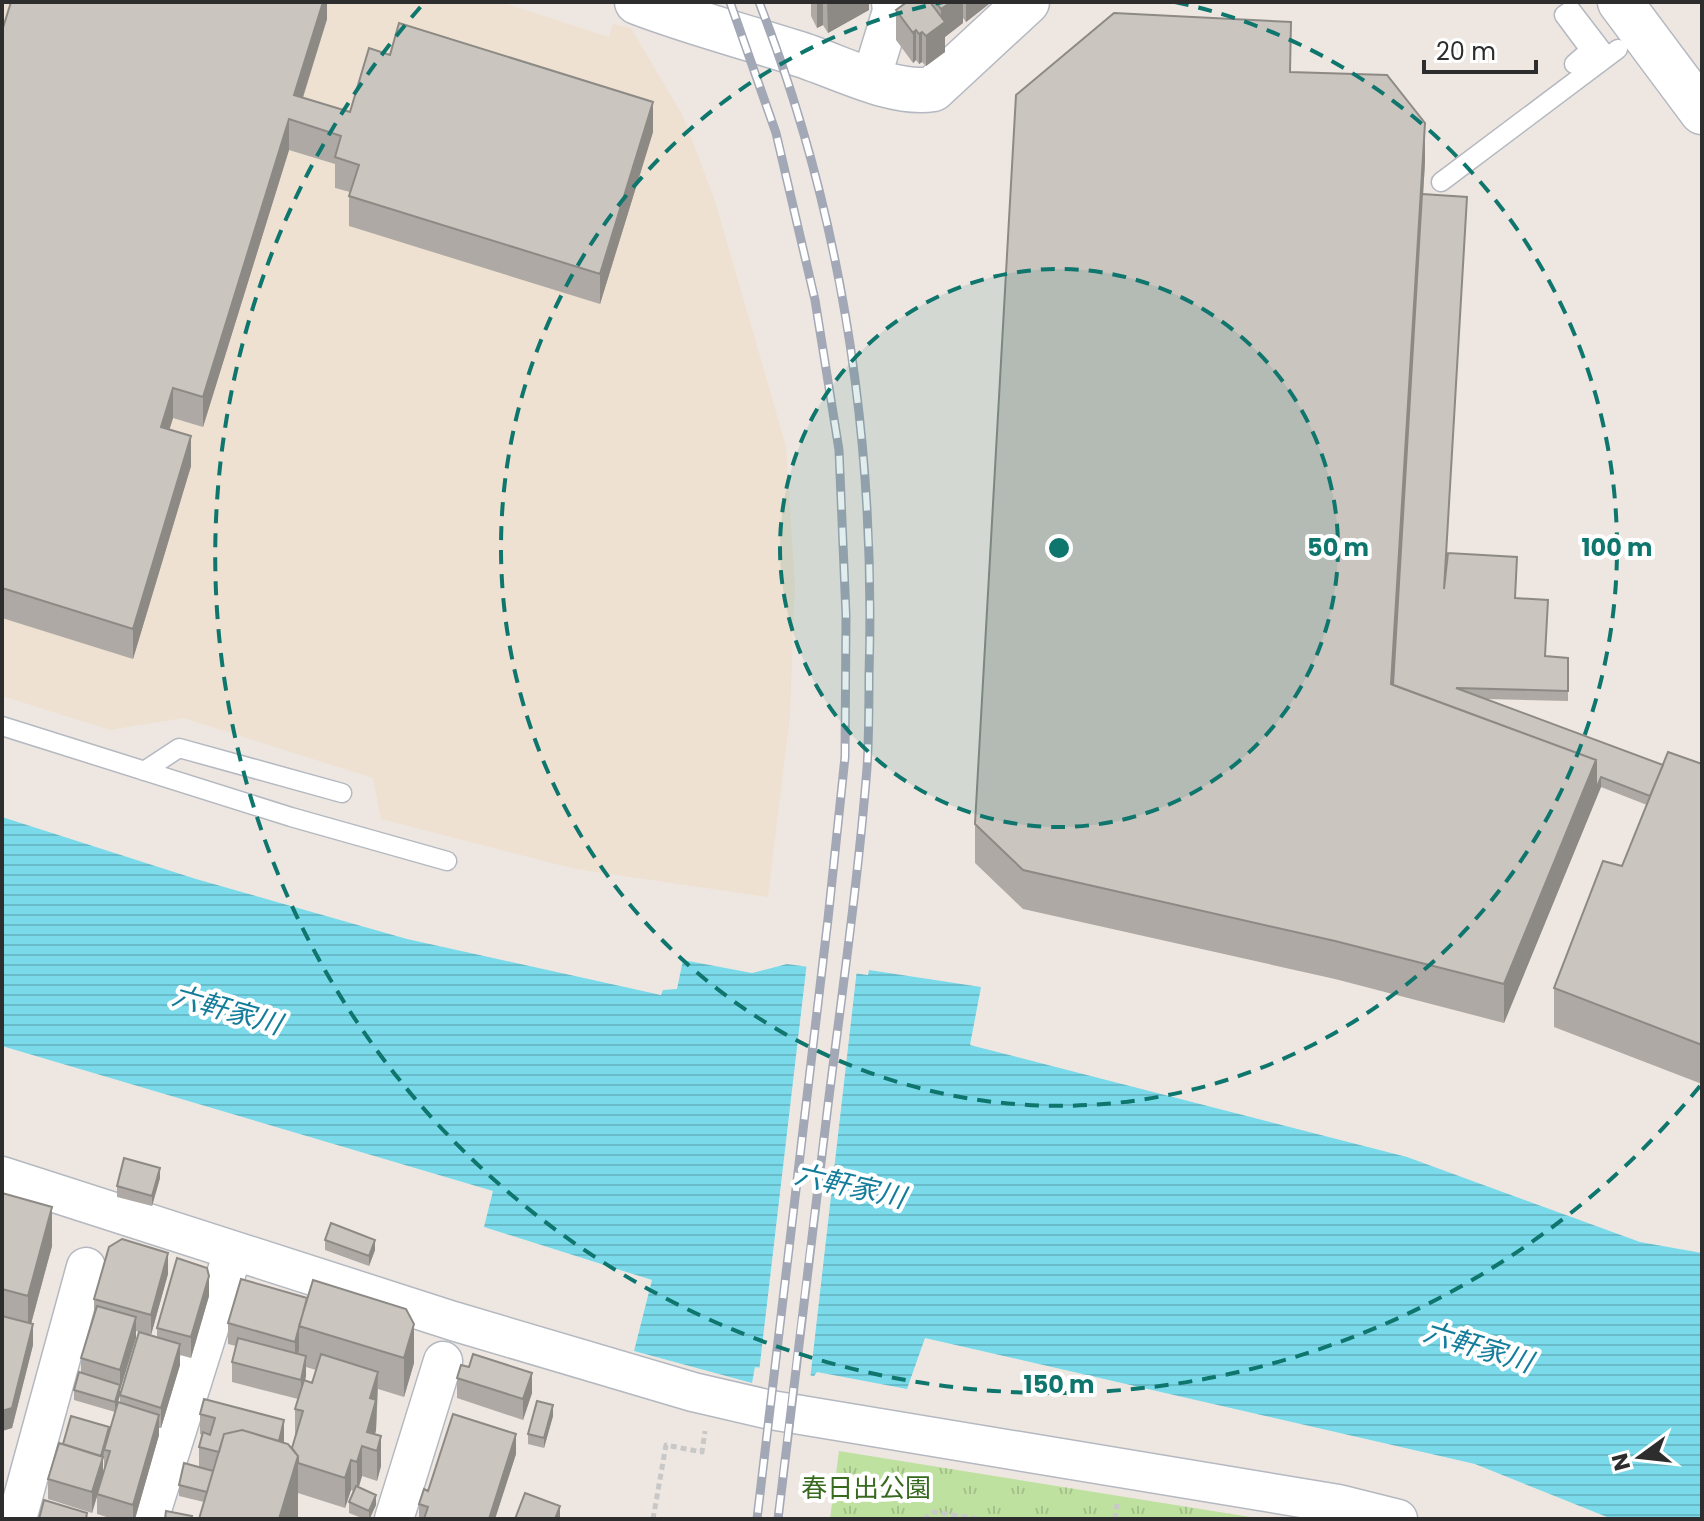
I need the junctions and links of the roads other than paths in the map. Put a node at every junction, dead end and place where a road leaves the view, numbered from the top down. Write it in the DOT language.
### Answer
graph roads {
  1 [pos="637,2"];
  2 [pos="891,2"];
  3 [pos="1027,2"];
  4 [pos="1620,2"];
  5 [pos="1574,64"];
  6 [pos="871,79"];
  7 [pos="1702,112"];
  8 [pos="1441,182"];
  9 [pos="2,726"];
  10 [pos="144,771"];
  11 [pos="342,793"];
  12 [pos="447,861"];
  13 [pos="2,1176"];
  14 [pos="233,1252"];
  15 [pos="86,1267"];
  16 [pos="443,1361"];
  17 [pos="17,1465"];
  18 [pos="19,1512"];
  19 [pos="57,1516"];
  20 [pos="149,1519"];
  21 [pos="394,1519"];
  22 [pos="1398,1519"];
  1 -- 6 [label="street"];
  2 -- 6 [label="street"];
  3 -- 6 [label="street"];
  4 -- 7 [label="street"];
  5 -- 8 [label="lane"];
  9 -- 10 [label="lane"];
  10 -- 11 [label="lane"];
  10 -- 12 [label="lane"];
  13 -- 14 [label="street"];
  14 -- 20 [label="street"];
  14 -- 22 [label="street"];
  15 -- 17 [label="street"];
  16 -- 21 [label="street"];
  17 -- 18 [label="street"];
  18 -- 19 [label="street"];
}
